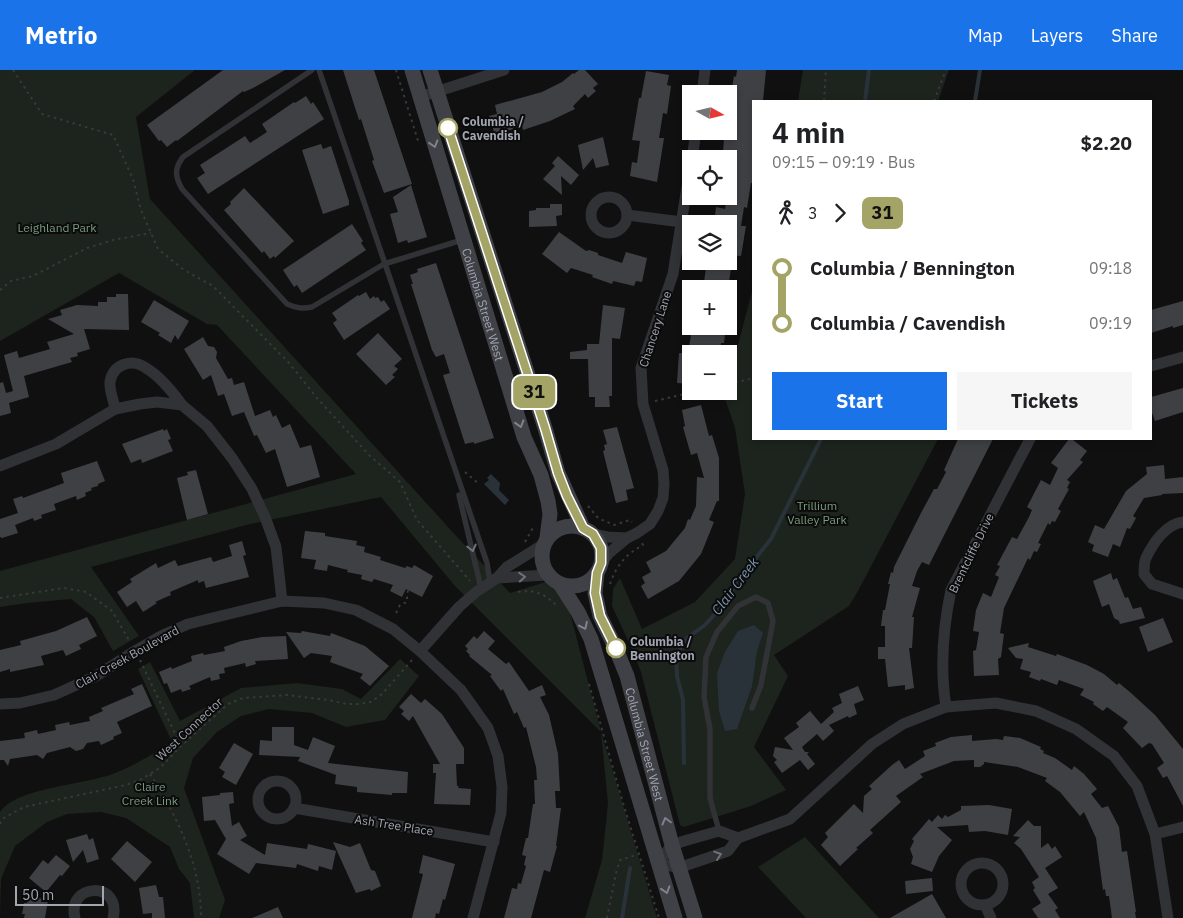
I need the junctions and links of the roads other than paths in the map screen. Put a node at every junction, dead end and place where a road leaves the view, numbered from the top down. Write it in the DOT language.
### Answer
graph roads {
  1 [pos="312,70"];
  2 [pos="319,70"];
  3 [pos="412,70"];
  4 [pos="430,70"];
  5 [pos="504,70"];
  6 [pos="705,70"];
  7 [pos="703,85"];
  8 [pos="437,91"];
  9 [pos="420,97"];
  10 [pos="627,215"];
  11 [pos="682,222"];
  12 [pos="464,240"];
  13 [pos="384,264"];
  14 [pos="1183,357"];
  15 [pos="1152,366"];
  16 [pos="182,405"];
  17 [pos="115,409"];
  18 [pos="1029,440"];
  19 [pos="0,466"];
  20 [pos="453,466"];
  21 [pos="1183,522"];
  22 [pos="588,531"];
  23 [pos="627,538"];
  24 [pos="545,541"];
  25 [pos="599,568"];
  26 [pos="554,580"];
  27 [pos="486,585"];
  28 [pos="1183,594"];
  29 [pos="282,601"];
  30 [pos="416,655"];
  31 [pos="0,704"];
  32 [pos="946,707"];
  33 [pos="752,708"];
  34 [pos="294,808"];
  35 [pos="1183,827"];
  36 [pos="720,830"];
  37 [pos="1155,834"];
  38 [pos="738,838"];
  39 [pos="494,842"];
  40 [pos="672,846"];
  41 [pos="658,863"];
  42 [pos="679,868"];
  43 [pos="985,905"];
  44 [pos="75,918"];
  45 [pos="113,918"];
  46 [pos="473,918"];
  47 [pos="675,918"];
  48 [pos="695,918"];
  49 [pos="991,918"];
  50 [pos="1168,918"];
  1 -- 13 [label="lane"];
  2 -- 13 [label="lane"];
  3 -- 9 [label="main road, Columbia Street West"];
  4 -- 8 [label="main road, Columbia Street West"];
  5 -- 8 [label="street"];
  6 -- 7 [label="street"];
  8 -- 9 [label="street"];
  8 -- 22 [label="main road, Columbia Street West"];
  9 -- 12 [label="main road, Columbia Street West, one-way"];
  10 -- 11 [label="street"];
  11 -- 23 [label="street, Chancery Lane"];
  12 -- 13 [label="lane"];
  12 -- 24 [label="main road, Columbia Street West, one-way"];
  13 -- 20 [label="lane"];
  14 -- 15 [label="street"];
  16 -- 17 [label="street"];
  16 -- 17 [label="street"];
  16 -- 29 [label="street"];
  17 -- 19 [label="street"];
  18 -- 32 [label="street, Brentcliffe Drive"];
  20 -- 27 [label="lane, one-way"];
  20 -- 27 [label="lane"];
  21 -- 28 [label="street"];
  22 -- 23 [label="street"];
  22 -- 24 [label="main road"];
  22 -- 25 [label="main road"];
  23 -- 25 [label="street, Chancery Lane"];
  24 -- 26 [label="main road"];
  24 -- 27 [label="street"];
  25 -- 26 [label="main road"];
  40 -- 25 [label="main road, Columbia Street West, one-way"];
  27 -- 26 [label="street, one-way"];
  26 -- 41 [label="main road, Columbia Street West, one-way"];
  27 -- 30 [label="street"];
  29 -- 30 [label="street, Clair Creek Boulevard"];
  29 -- 31 [label="street, Clair Creek Boulevard"];
  30 -- 39 [label="street, Clair Creek Boulevard"];
  32 -- 37 [label="street"];
  32 -- 38 [label="street"];
  33 -- 36 [label="lane"];
  34 -- 39 [label="street, Ash Tree Place"];
  35 -- 37 [label="street"];
  36 -- 38 [label="street"];
  36 -- 40 [label="street"];
  37 -- 50 [label="street"];
  42 -- 38 [label="street, one-way"];
  39 -- 46 [label="street, Clair Creek Boulevard"];
  40 -- 41 [label="street"];
  40 -- 42 [label="main road, Columbia Street West"];
  41 -- 42 [label="street"];
  41 -- 47 [label="main road, Columbia Street West, one-way"];
  42 -- 48 [label="main road, Columbia Street West"];
  43 -- 49 [label="street"];
  44 -- 45 [label="street"];
}
